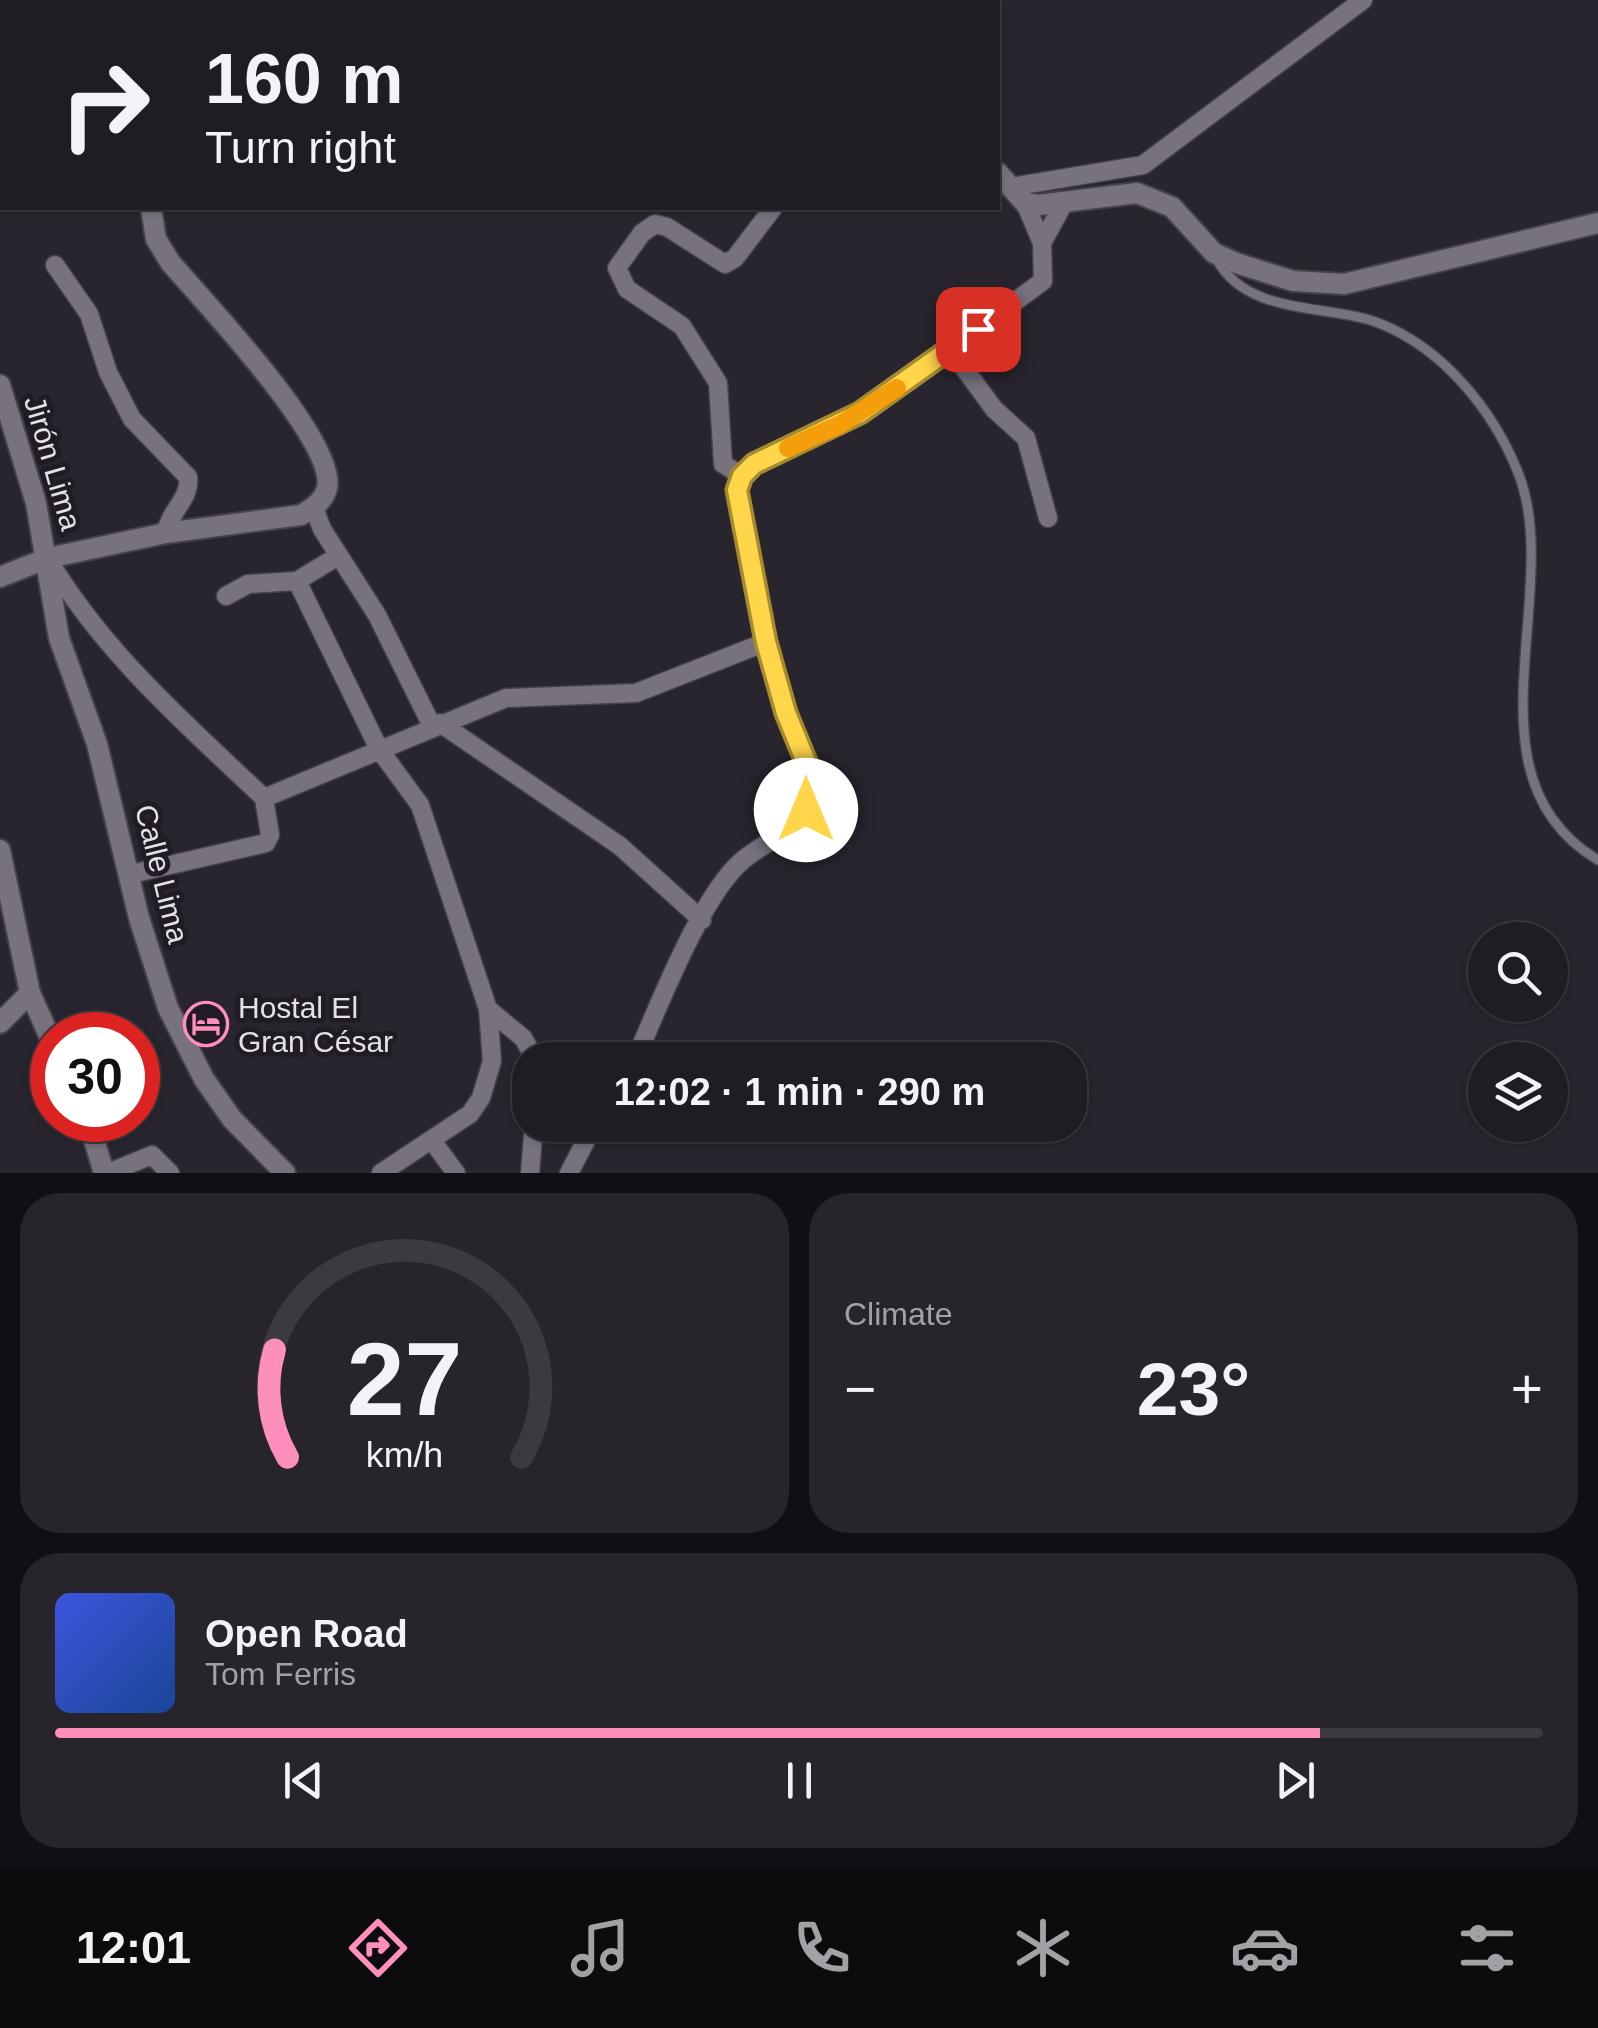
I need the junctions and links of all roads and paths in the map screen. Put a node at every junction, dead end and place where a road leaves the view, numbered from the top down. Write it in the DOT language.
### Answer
graph roads {
  1 [pos="1363,0"];
  2 [pos="1011,188"];
  3 [pos="1064,204"];
  4 [pos="151,210"];
  5 [pos="771,210"];
  6 [pos="653,216"];
  7 [pos="1598,223"];
  8 [pos="1042,243"];
  9 [pos="1214,253"];
  10 [pos="55,265"];
  11 [pos="950,349"];
  12 [pos="0,385"];
  13 [pos="742,476"];
  14 [pos="314,508"];
  15 [pos="1048,518"];
  16 [pos="166,533"];
  17 [pos="338,556"];
  18 [pos="48,558"];
  19 [pos="0,577"];
  20 [pos="297,581"];
  21 [pos="226,596"];
  22 [pos="766,642"];
  23 [pos="436,725"];
  24 [pos="379,750"];
  25 [pos="264,798"];
  26 [pos="1598,860"];
  27 [pos="2,864"];
  28 [pos="132,874"];
  29 [pos="702,920"];
  30 [pos="30,993"];
  31 [pos="488,1009"];
  32 [pos="39,1012"];
  33 [pos="0,1023"];
  34 [pos="525,1042"];
  35 [pos="643,1042"];
  36 [pos="95,1142"];
  37 [pos="433,1142"];
  38 [pos="533,1142"];
  39 [pos="585,1142"];
  40 [pos="106,1173"];
  41 [pos="170,1173"];
  42 [pos="285,1173"];
  43 [pos="381,1173"];
  44 [pos="456,1173"];
  45 [pos="530,1173"];
  46 [pos="569,1173"];
  1 -- 2 [label="street"];
  2 -- 3 [label="street"];
  2 -- 8 [label="street"];
  3 -- 8 [label="street"];
  3 -- 9 [label="street"];
  4 -- 14 [label="street"];
  5 -- 6 [label="street"];
  6 -- 13 [label="street"];
  7 -- 9 [label="street"];
  8 -- 11 [label="street"];
  9 -- 26 [label="lane"];
  10 -- 16 [label="street"];
  11 -- 13 [label="street"];
  11 -- 15 [label="street"];
  12 -- 18 [label="street, Jirón Lima"];
  13 -- 22 [label="street"];
  14 -- 16 [label="street"];
  14 -- 17 [label="street"];
  16 -- 18 [label="street"];
  17 -- 20 [label="street"];
  17 -- 23 [label="street"];
  18 -- 19 [label="street"];
  18 -- 25 [label="street"];
  18 -- 28 [label="street, Calle Lima"];
  20 -- 21 [label="street"];
  20 -- 24 [label="street"];
  22 -- 23 [label="street"];
  22 -- 29 [label="street"];
  23 -- 24 [label="street"];
  23 -- 29 [label="street"];
  24 -- 25 [label="street"];
  24 -- 31 [label="street"];
  25 -- 28 [label="street"];
  27 -- 30 [label="street"];
  28 -- 42 [label="street, Calle Lima"];
  29 -- 35 [label="street"];
  30 -- 32 [label="street"];
  30 -- 33 [label="street"];
  31 -- 34 [label="street"];
  31 -- 37 [label="street"];
  36 -- 40 [label="street"];
  37 -- 43 [label="street"];
  37 -- 44 [label="street"];
  38 -- 45 [label="street"];
  39 -- 46 [label="street"];
  40 -- 41 [label="street"];
}
